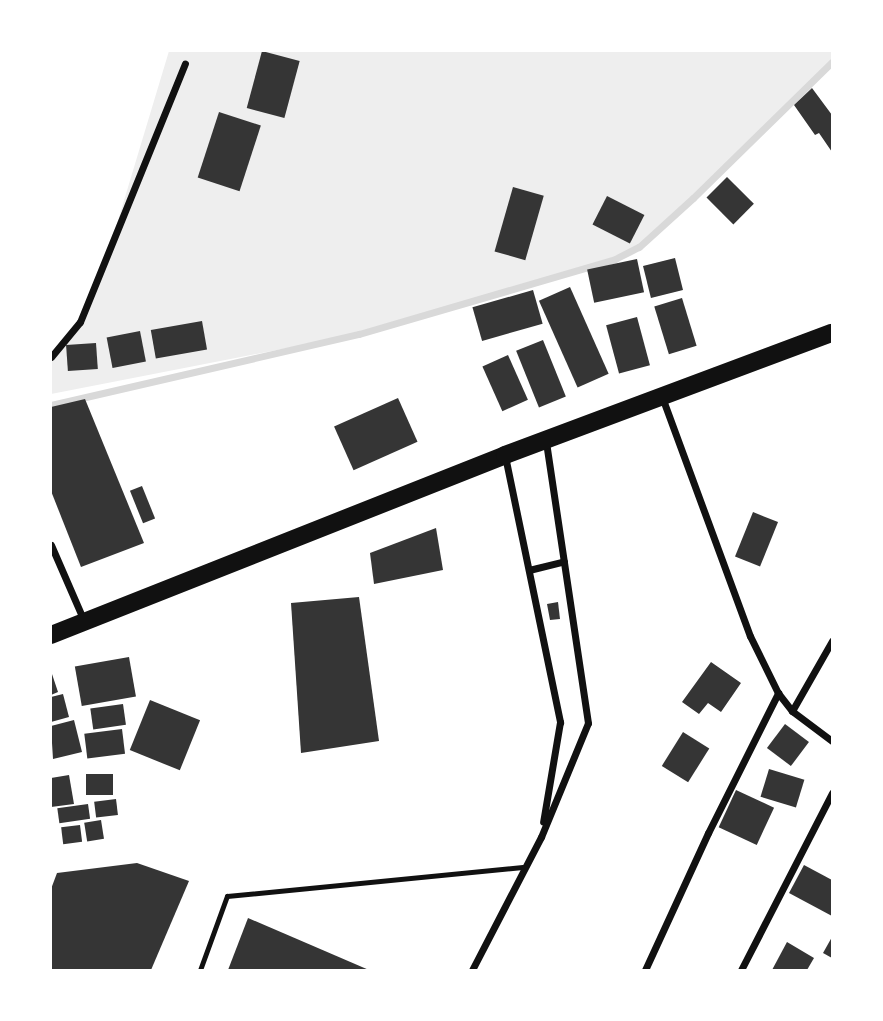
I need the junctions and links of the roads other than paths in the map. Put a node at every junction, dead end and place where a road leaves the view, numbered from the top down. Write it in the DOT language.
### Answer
graph roads {
  1 [pos="185,63"];
  2 [pos="832,333"];
  3 [pos="51,357"];
  4 [pos="661,395"];
  5 [pos="546,440"];
  6 [pos="505,455"];
  7 [pos="51,545"];
  8 [pos="564,561"];
  9 [pos="528,570"];
  10 [pos="84,622"];
  11 [pos="51,635"];
  12 [pos="832,641"];
  13 [pos="778,693"];
  14 [pos="792,711"];
  15 [pos="832,741"];
  16 [pos="832,793"];
  17 [pos="541,837"];
  18 [pos="523,867"];
  19 [pos="201,970"];
  20 [pos="472,970"];
  21 [pos="645,970"];
  22 [pos="741,970"];
  1 -- 3 [label="street"];
  2 -- 4 [label="main road"];
  4 -- 5 [label="main road"];
  4 -- 13 [label="street"];
  5 -- 6 [label="main road"];
  5 -- 8 [label="street"];
  6 -- 9 [label="street"];
  6 -- 10 [label="main road"];
  7 -- 10 [label="street"];
  8 -- 9 [label="street"];
  8 -- 17 [label="street"];
  9 -- 17 [label="street"];
  10 -- 11 [label="main road"];
  12 -- 14 [label="street"];
  13 -- 14 [label="street"];
  13 -- 21 [label="street"];
  14 -- 15 [label="street"];
  16 -- 22 [label="street"];
  17 -- 18 [label="street"];
  18 -- 19 [label="lane"];
  18 -- 20 [label="street"];
}
